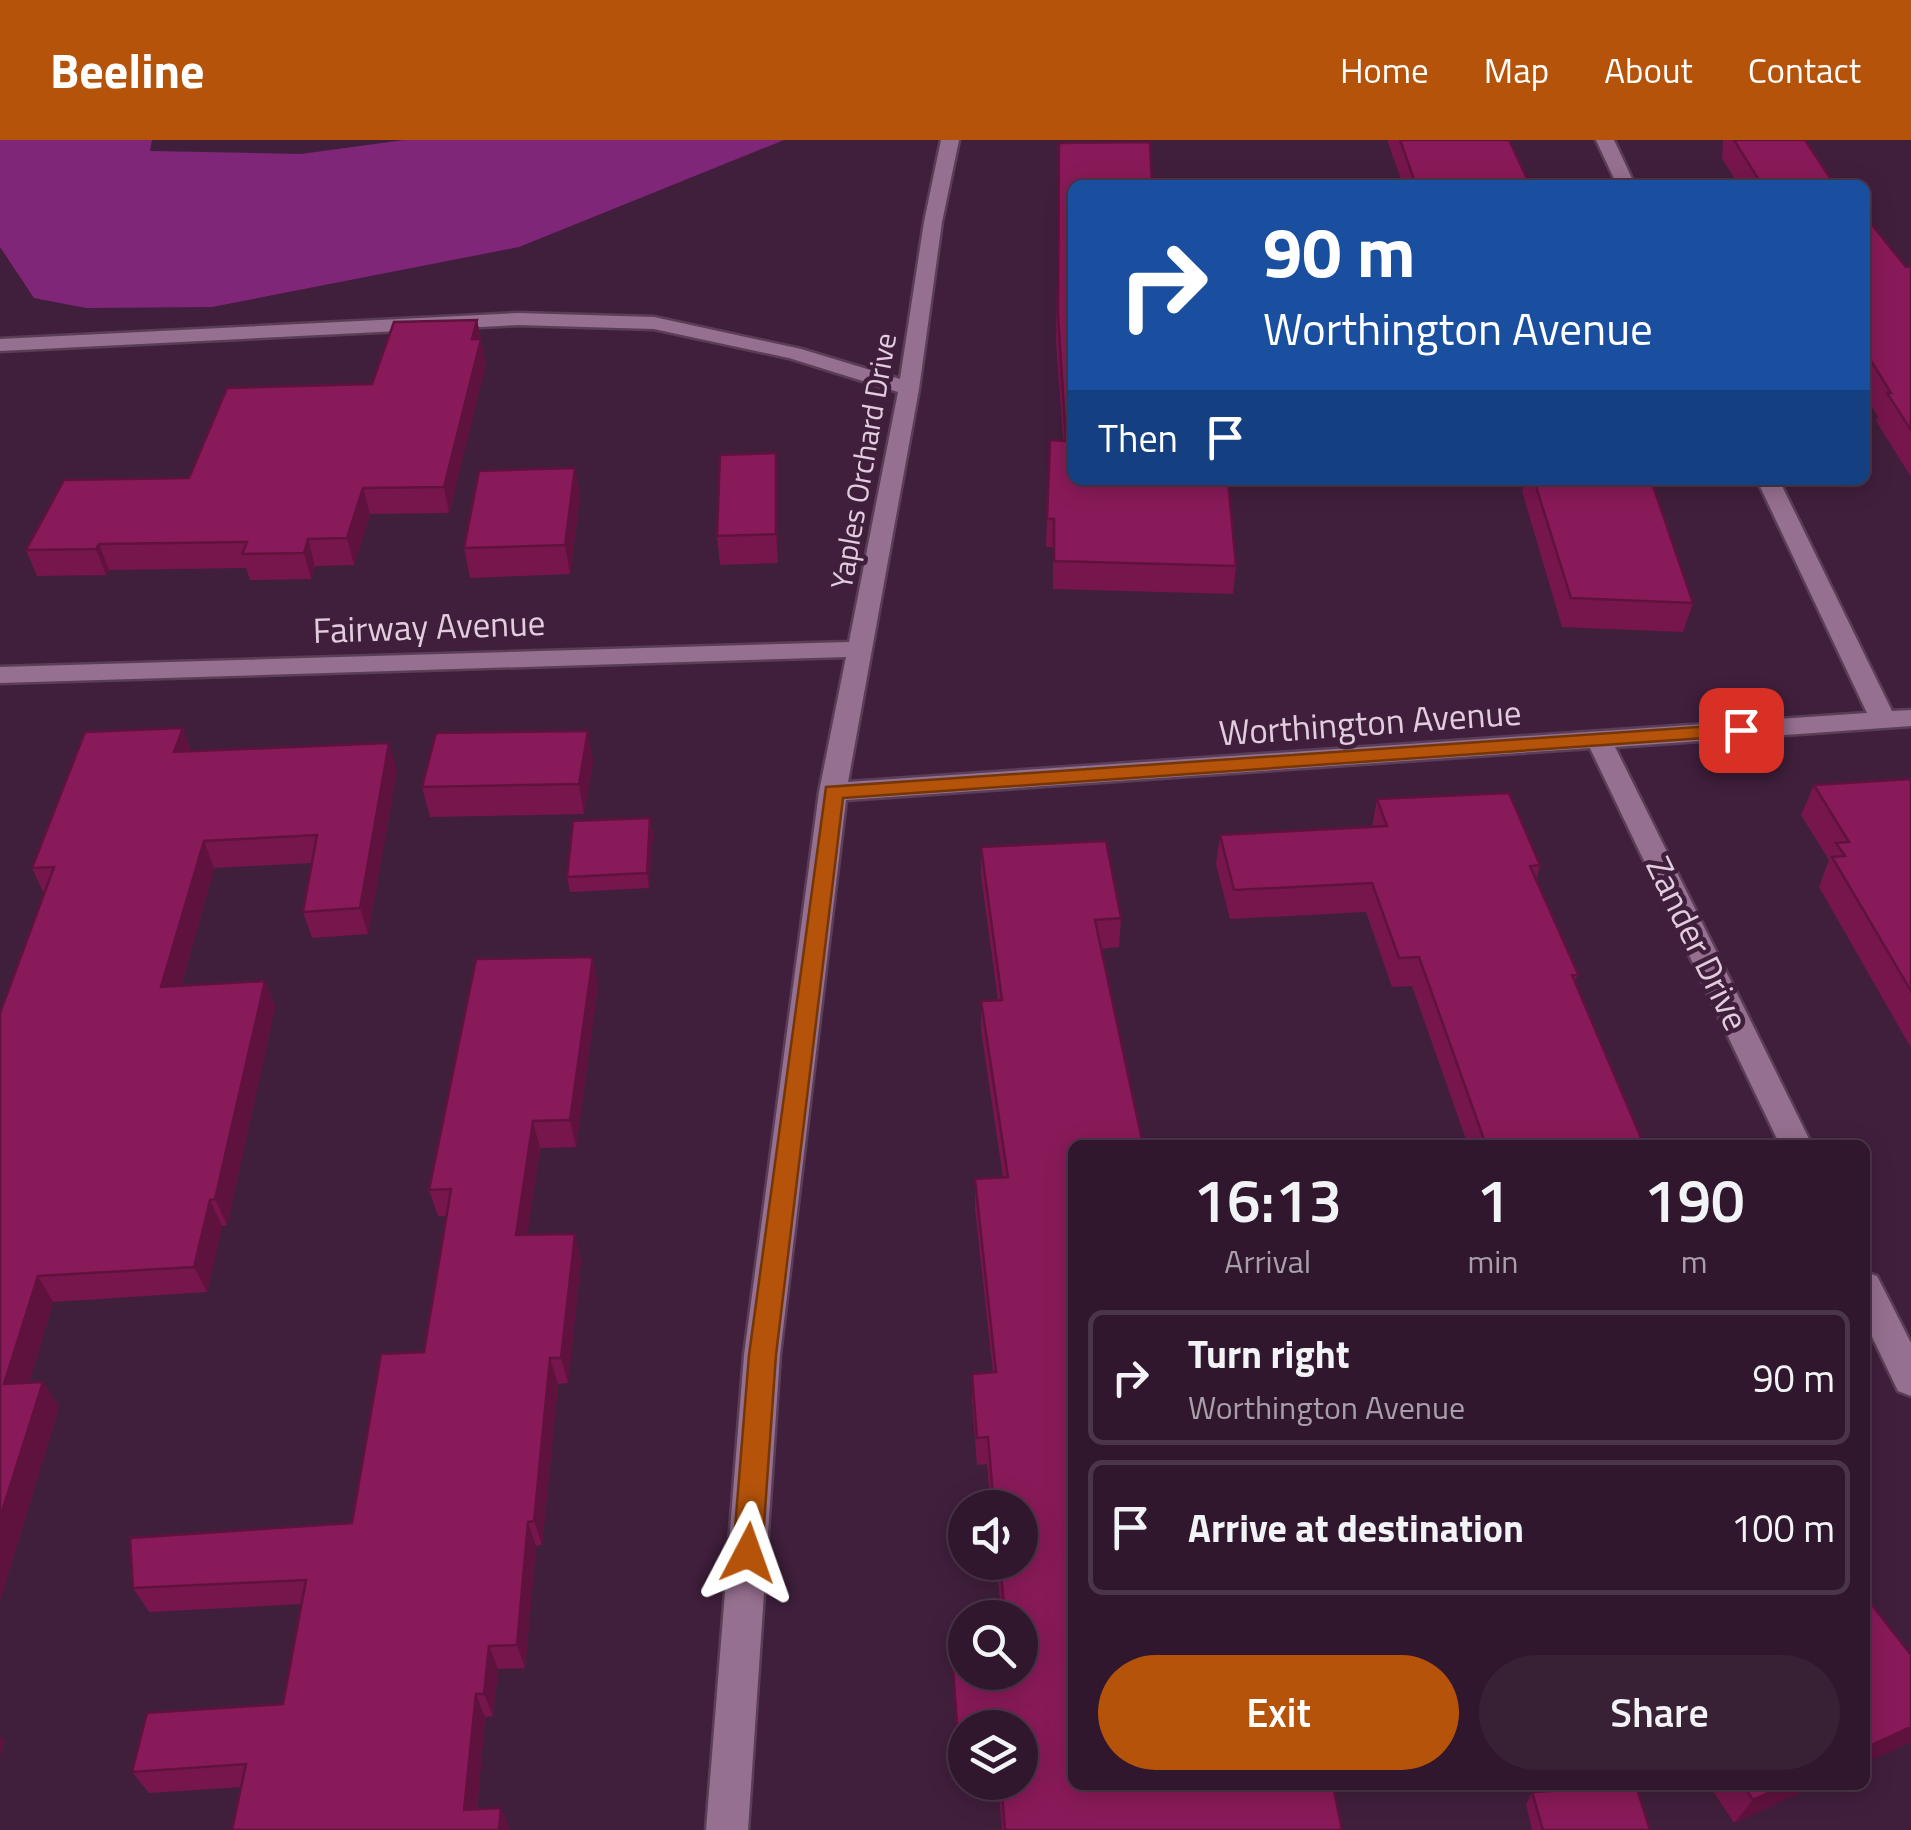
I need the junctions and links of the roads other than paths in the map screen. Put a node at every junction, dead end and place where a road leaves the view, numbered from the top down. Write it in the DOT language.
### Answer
graph roads {
  1 [pos="950,140"];
  2 [pos="1604,140"];
  3 [pos="1624,180"];
  4 [pos="0,345"];
  5 [pos="909,389"];
  6 [pos="1770,485"];
  7 [pos="860,650"];
  8 [pos="3,680"];
  9 [pos="1911,718"];
  10 [pos="1883,719"];
  11 [pos="1600,742"];
  12 [pos="833,792"];
  13 [pos="1794,1140"];
  14 [pos="1870,1296"];
  15 [pos="1911,1380"];
  16 [pos="727,1830"];
  1 -- 5 [label="street, Yaples Orchard Drive"];
  2 -- 3 [label="street"];
  4 -- 5 [label="street"];
  5 -- 7 [label="street, Yaples Orchard Drive"];
  6 -- 10 [label="street"];
  7 -- 8 [label="street, Fairway Avenue"];
  7 -- 12 [label="street, Yaples Orchard Drive"];
  9 -- 10 [label="street, Worthington Avenue"];
  10 -- 11 [label="street, Worthington Avenue"];
  11 -- 12 [label="street, Worthington Avenue"];
  11 -- 13 [label="street, Zander Drive"];
  12 -- 16 [label="street, Yaples Orchard Drive"];
  14 -- 15 [label="street"];
}
